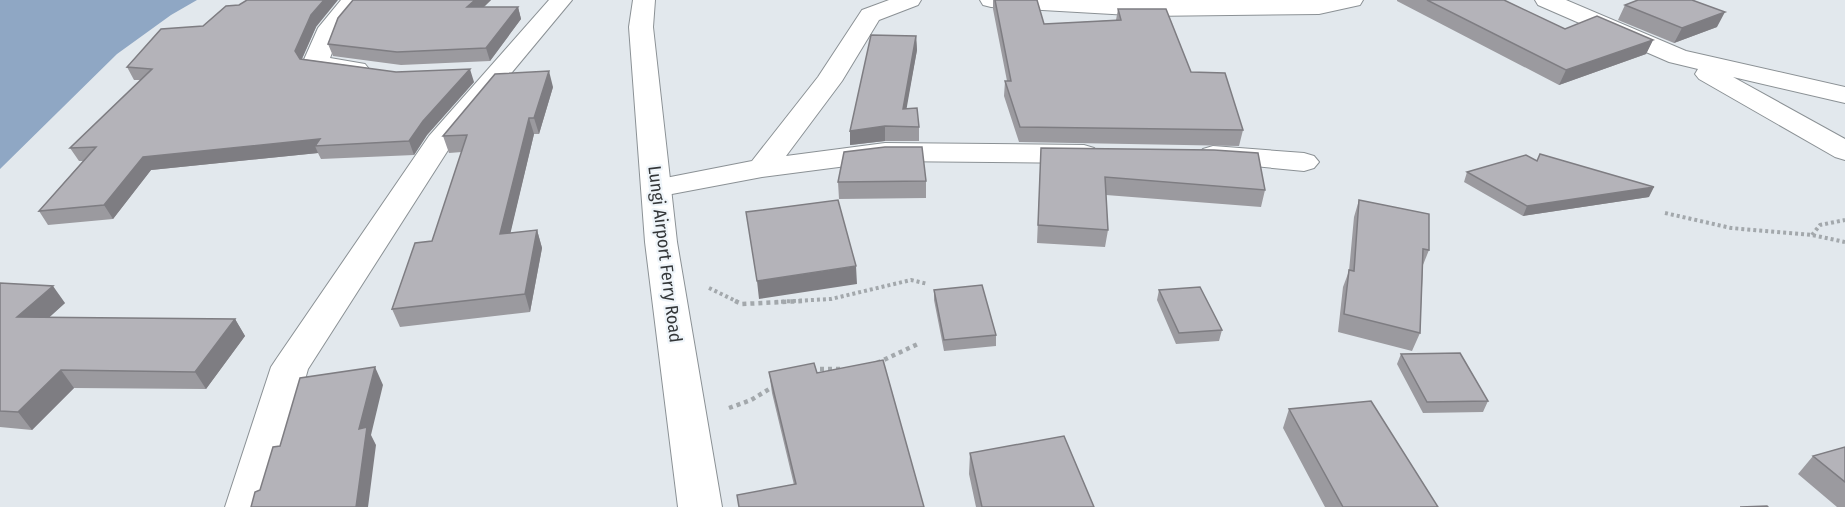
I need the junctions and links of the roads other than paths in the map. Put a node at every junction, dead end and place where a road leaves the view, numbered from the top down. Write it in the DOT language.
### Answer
graph roads {
  1 [pos="353,0"];
  2 [pos="561,0"];
  3 [pos="644,0"];
  4 [pos="910,0"];
  5 [pos="991,0"];
  6 [pos="1352,0"];
  7 [pos="1546,0"];
  8 [pos="1678,57"];
  9 [pos="499,70"];
  10 [pos="379,72"];
  11 [pos="466,72"];
  12 [pos="1845,96"];
  13 [pos="1845,152"];
  14 [pos="1106,154"];
  15 [pos="1188,155"];
  16 [pos="1304,162"];
  17 [pos="762,168"];
  18 [pos="656,188"];
  19 [pos="247,507"];
  20 [pos="700,507"];
  1 -- 10 [label="street"];
  2 -- 9 [label="street"];
  3 -- 18 [label="street, Lungi Airport Ferry Road"];
  4 -- 17 [label="street"];
  5 -- 6 [label="street"];
  7 -- 8 [label="street"];
  8 -- 12 [label="street"];
  8 -- 13 [label="street"];
  9 -- 11 [label="street"];
  9 -- 19 [label="street"];
  14 -- 17 [label="street"];
  15 -- 16 [label="street"];
  17 -- 18 [label="street"];
  18 -- 20 [label="street, Lungi Airport Ferry Road"];
}
